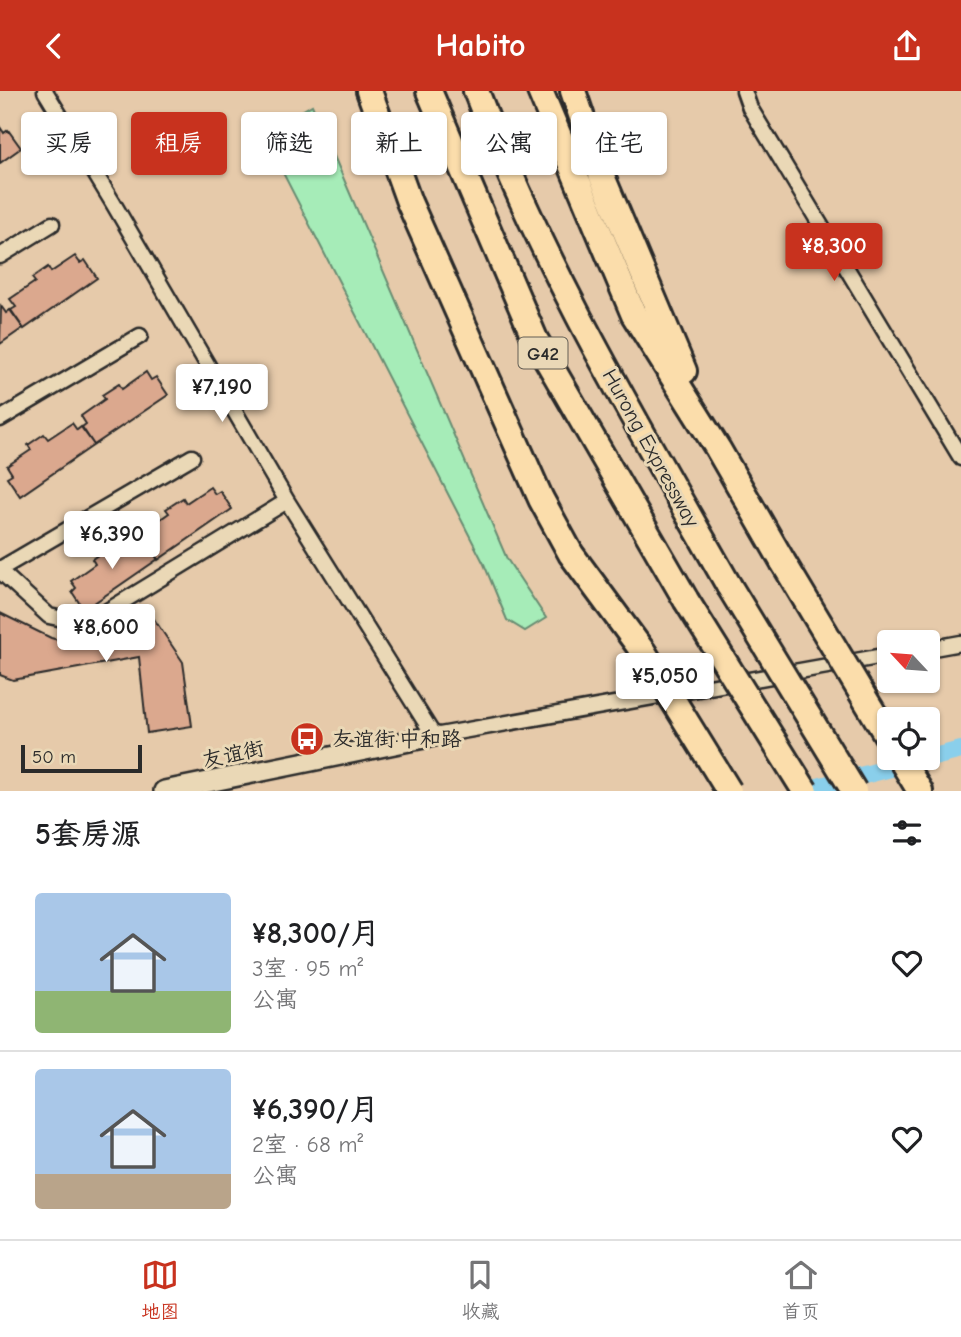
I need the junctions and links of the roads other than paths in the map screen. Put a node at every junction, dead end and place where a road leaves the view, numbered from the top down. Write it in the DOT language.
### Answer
graph roads {
  1 [pos="45,91"];
  2 [pos="369,91"];
  3 [pos="429,91"];
  4 [pos="476,91"];
  5 [pos="540,91"];
  6 [pos="573,91"];
  7 [pos="744,91"];
  8 [pos="52,224"];
  9 [pos="0,255"];
  10 [pos="140,336"];
  11 [pos="0,419"];
  12 [pos="718,449"];
  13 [pos="192,457"];
  14 [pos="961,458"];
  15 [pos="287,501"];
  16 [pos="0,570"];
  17 [pos="961,643"];
  18 [pos="940,647"];
  19 [pos="877,657"];
  20 [pos="877,719"];
  21 [pos="434,736"];
  22 [pos="907,770"];
  23 [pos="164,791"];
  24 [pos="729,791"];
  25 [pos="805,791"];
  26 [pos="854,791"];
  27 [pos="920,791"];
  1 -- 15 [label="street"];
  2 -- 24 [label="highway, bridge"];
  3 -- 25 [label="highway, G42, bridge"];
  4 -- 26 [label="highway, Hurong Expressway / G42, bridge"];
  5 -- 12 [label="highway"];
  6 -- 12 [label="highway"];
  7 -- 14 [label="street"];
  8 -- 9 [label="street"];
  10 -- 11 [label="street"];
  12 -- 20 [label="highway, bridge"];
  13 -- 16 [label="street"];
  15 -- 16 [label="street"];
  15 -- 21 [label="street"];
  17 -- 18 [label="street"];
  19 -- 21 [label="street"];
  21 -- 23 [label="street, 友谊街"];
  22 -- 27 [label="highway"];
}
